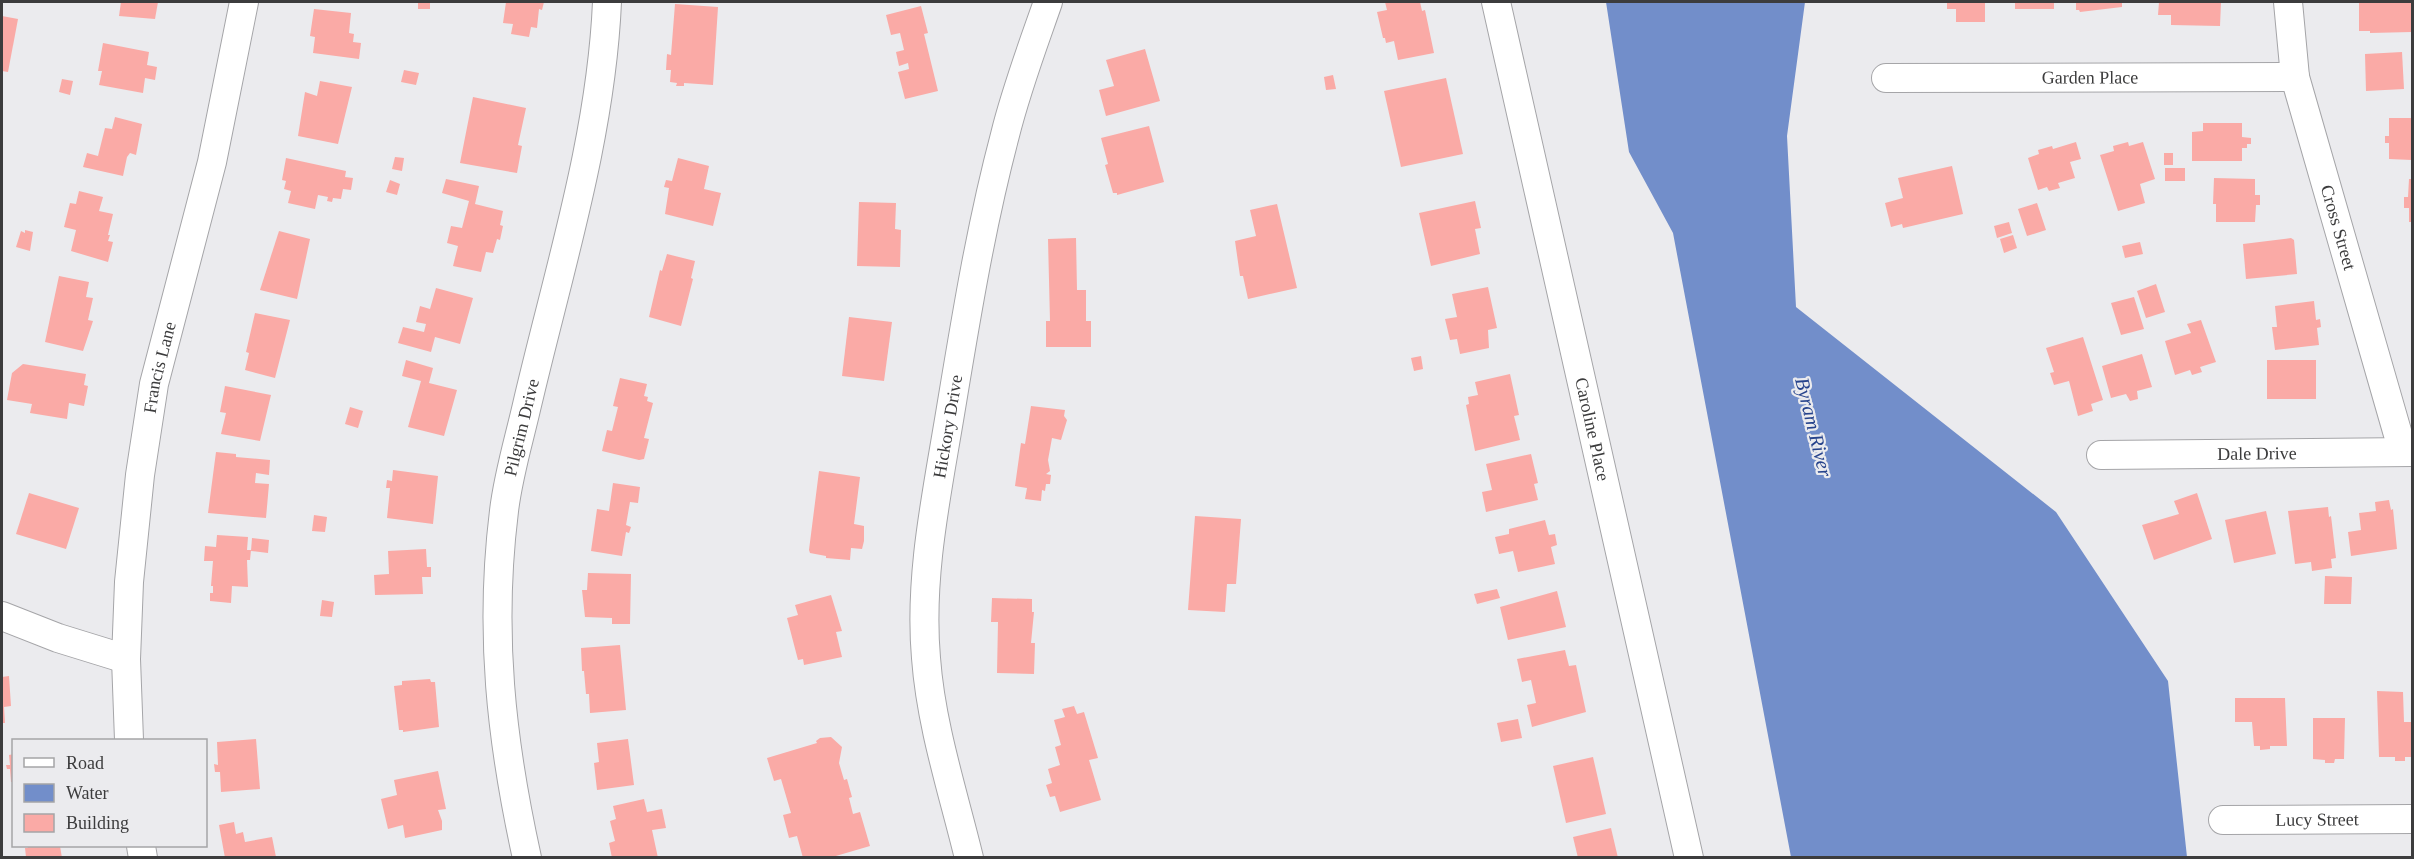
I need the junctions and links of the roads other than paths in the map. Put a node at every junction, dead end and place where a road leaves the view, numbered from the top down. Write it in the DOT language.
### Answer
graph roads {
  1 [pos="244,2"];
  2 [pos="607,2"];
  3 [pos="1048,2"];
  4 [pos="1496,2"];
  5 [pos="2288,2"];
  6 [pos="2295,77"];
  7 [pos="1886,78"];
  8 [pos="2408,452"];
  9 [pos="2101,455"];
  10 [pos="2,616"];
  11 [pos="126,659"];
  12 [pos="129,739"];
  13 [pos="2412,819"];
  14 [pos="2223,820"];
  15 [pos="527,858"];
  16 [pos="969,858"];
  17 [pos="1689,858"];
  1 -- 11 [label="street, Francis Lane"];
  2 -- 15 [label="street, Pilgrim Drive"];
  3 -- 16 [label="street, Hickory Drive"];
  4 -- 17 [label="street, Caroline Place"];
  5 -- 6 [label="street, Cross Street"];
  6 -- 7 [label="street, Garden Place"];
  6 -- 8 [label="street, Cross Street"];
  8 -- 9 [label="street, Dale Drive"];
  10 -- 11 [label="street"];
  11 -- 12 [label="street, Francis Lane"];
  13 -- 14 [label="street, Lucy Street"];
}
